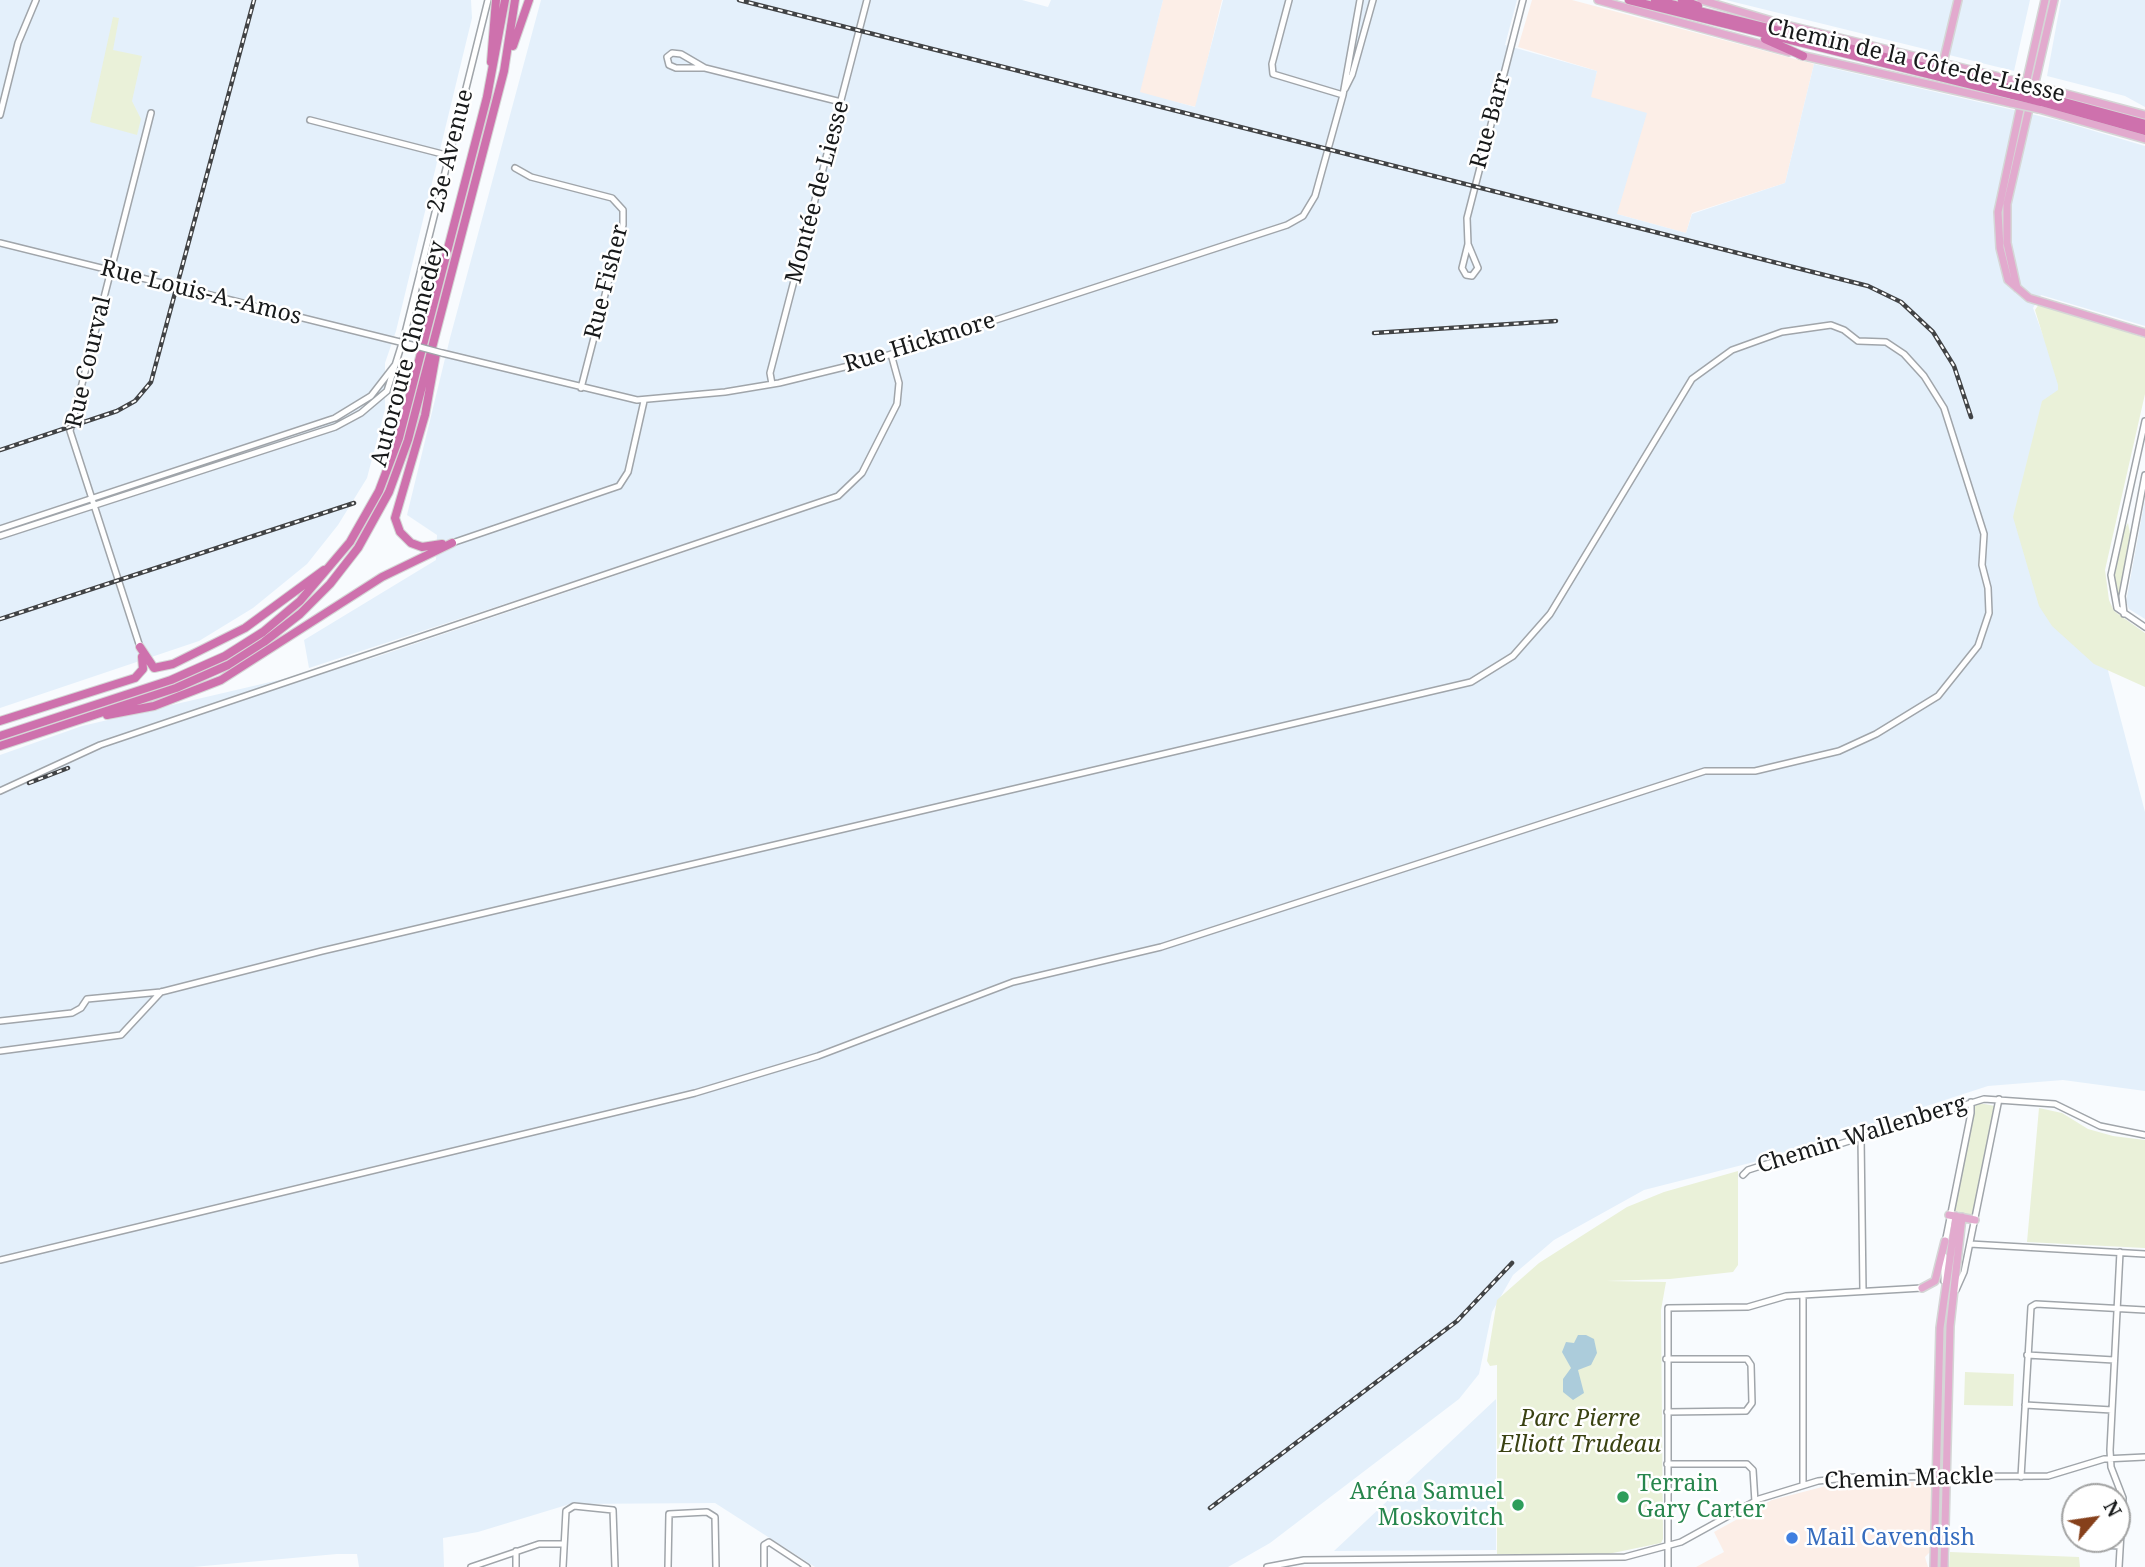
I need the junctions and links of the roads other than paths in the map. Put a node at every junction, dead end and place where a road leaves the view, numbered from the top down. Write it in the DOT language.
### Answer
graph roads {
  1 [pos="36,0"];
  2 [pos="488,0"];
  3 [pos="496,0"];
  4 [pos="505,0"];
  5 [pos="515,0"];
  6 [pos="528,0"];
  7 [pos="867,0"];
  8 [pos="1289,0"];
  9 [pos="1360,0"];
  10 [pos="1373,0"];
  11 [pos="1524,0"];
  12 [pos="1598,0"];
  13 [pos="1629,0"];
  14 [pos="1655,0"];
  15 [pos="1682,0"];
  16 [pos="1701,0"];
  17 [pos="1958,0"];
  18 [pos="2045,0"];
  19 [pos="2054,0"];
  20 [pos="1733,23"];
  21 [pos="1803,56"];
  22 [pos="1943,63"];
  23 [pos="705,68"];
  24 [pos="502,78"];
  25 [pos="2013,92"];
  26 [pos="1343,95"];
  27 [pos="487,97"];
  28 [pos="2042,99"];
  29 [pos="841,102"];
  30 [pos="151,113"];
  31 [pos="0,115"];
  32 [pos="2145,115"];
  33 [pos="310,120"];
  34 [pos="2145,124"];
  35 [pos="2145,131"];
  36 [pos="2145,139"];
  37 [pos="450,156"];
  38 [pos="516,168"];
  39 [pos="0,243"];
  40 [pos="1468,244"];
  41 [pos="110,271"];
  42 [pos="2017,288"];
  43 [pos="445,296"];
  44 [pos="2145,332"];
  45 [pos="402,343"];
  46 [pos="891,354"];
  47 [pos="772,384"];
  48 [pos="581,388"];
  49 [pos="644,401"];
  50 [pos="2145,421"];
  51 [pos="2145,475"];
  52 [pos="93,502"];
  53 [pos="19,526"];
  54 [pos="0,528"];
  55 [pos="0,536"];
  56 [pos="452,543"];
  57 [pos="336,562"];
  58 [pos="2126,617"];
  59 [pos="2145,627"];
  60 [pos="140,647"];
  61 [pos="88,717"];
  62 [pos="0,721"];
  63 [pos="0,736"];
  64 [pos="0,746"];
  65 [pos="0,790"];
  66 [pos="160,992"];
  67 [pos="0,1021"];
  68 [pos="0,1051"];
  69 [pos="1999,1099"];
  70 [pos="1971,1102"];
  71 [pos="2145,1135"];
  72 [pos="1861,1137"];
  73 [pos="1743,1175"];
  74 [pos="1956,1216"];
  75 [pos="1975,1220"];
  76 [pos="1945,1241"];
  77 [pos="1970,1244"];
  78 [pos="2120,1252"];
  79 [pos="2145,1254"];
  80 [pos="0,1260"];
  81 [pos="1945,1286"];
  82 [pos="1922,1288"];
  83 [pos="1863,1291"];
  84 [pos="1802,1295"];
  85 [pos="1953,1296"];
  86 [pos="1942,1299"];
  87 [pos="2118,1308"];
  88 [pos="2145,1310"];
  89 [pos="2028,1355"];
  90 [pos="1666,1359"];
  91 [pos="2114,1360"];
  92 [pos="2025,1405"];
  93 [pos="2112,1410"];
  94 [pos="1667,1412"];
  95 [pos="2145,1457"];
  96 [pos="2110,1458"];
  97 [pos="1667,1464"];
  98 [pos="1936,1477"];
  99 [pos="1945,1477"];
  100 [pos="2021,1477"];
  101 [pos="2118,1483"];
  102 [pos="1803,1484"];
  103 [pos="1755,1502"];
  104 [pos="563,1544"];
  105 [pos="1668,1547"];
  106 [pos="516,1551"];
  107 [pos="1416,1563"];
  108 [pos="1527,1563"];
  109 [pos="1587,1563"];
  110 [pos="471,1567"];
  111 [pos="516,1567"];
  112 [pos="563,1567"];
  113 [pos="615,1567"];
  114 [pos="668,1567"];
  115 [pos="716,1567"];
  116 [pos="764,1567"];
  117 [pos="807,1567"];
  118 [pos="1267,1567"];
  119 [pos="1668,1567"];
  120 [pos="1934,1567"];
  121 [pos="1944,1567"];
  1 -- 31 [label="street"];
  2 -- 37 [label="street, 23e Avenue"];
  3 -- 27 [label="highway"];
  4 -- 27 [label="highway, Autoroute Chomedey"];
  5 -- 24 [label="highway, Autoroute Chomedey"];
  6 -- 24 [label="highway"];
  7 -- 29 [label="street, Montée de Liesse"];
  8 -- 26 [label="street"];
  9 -- 26 [label="street"];
  10 -- 26 [label="street"];
  11 -- 40 [label="street, Rue Barr"];
  12 -- 21 [label="main road, Chemin de la Côte-de-Liesse"];
  13 -- 20 [label="highway"];
  14 -- 20 [label="highway"];
  15 -- 20 [label="highway"];
  16 -- 22 [label="main road, Chemin de la Côte-de-Liesse"];
  17 -- 22 [label="main road"];
  18 -- 42 [label="main road"];
  19 -- 42 [label="main road"];
  20 -- 21 [label="highway"];
  20 -- 25 [label="highway"];
  21 -- 25 [label="main road, Chemin de la Côte-de-Liesse"];
  22 -- 25 [label="main road, Chemin de la Côte-de-Liesse"];
  23 -- 23 [label="street"];
  23 -- 29 [label="street"];
  24 -- 43 [label="highway, Autoroute Chomedey"];
  25 -- 28 [label="highway, Chemin de la Côte-de-Liesse, bridge"];
  25 -- 28 [label="main road, Chemin de la Côte-de-Liesse, bridge"];
  26 -- 46 [label="street, Rue Hickmore"];
  27 -- 57 [label="highway, Autoroute Chomedey"];
  28 -- 32 [label="main road, Chemin de la Côte-de-Liesse"];
  28 -- 34 [label="highway, Chemin de la Côte-de-Liesse"];
  28 -- 35 [label="highway, Chemin de la Côte-de-Liesse"];
  28 -- 36 [label="main road, Chemin de la Côte-de-Liesse"];
  29 -- 47 [label="street, Montée de Liesse"];
  30 -- 41 [label="street, Rue Courval"];
  33 -- 37 [label="street"];
  37 -- 45 [label="street, 23e Avenue"];
  38 -- 48 [label="street, Rue Fisher"];
  39 -- 41 [label="street, Rue Louis-A.-Amos"];
  40 -- 40 [label="street, Rue Barr"];
  41 -- 45 [label="street, Rue Louis-A.-Amos"];
  41 -- 52 [label="street, Rue Courval"];
  42 -- 44 [label="main road"];
  43 -- 56 [label="highway"];
  43 -- 61 [label="highway, Autoroute Chomedey"];
  45 -- 48 [label="street, Rue Hickmore, bridge"];
  45 -- 52 [label="street, 23e Avenue"];
  46 -- 47 [label="street, Rue Hickmore"];
  46 -- 65 [label="street"];
  47 -- 49 [label="street, Rue Hickmore"];
  48 -- 49 [label="street, Rue Hickmore"];
  49 -- 56 [label="street"];
  50 -- 58 [label="street"];
  51 -- 58 [label="street"];
  52 -- 53 [label="street, 23e Avenue"];
  52 -- 60 [label="street, Rue Courval"];
  53 -- 54 [label="street"];
  53 -- 55 [label="street"];
  56 -- 61 [label="highway"];
  57 -- 60 [label="highway"];
  57 -- 63 [label="highway, Autoroute Chomedey"];
  58 -- 59 [label="street"];
  60 -- 62 [label="highway"];
  61 -- 64 [label="highway, Autoroute Chomedey"];
  66 -- 67 [label="street"];
  66 -- 68 [label="street"];
  66 -- 80 [label="street"];
  69 -- 70 [label="street, Chemin Wallenberg"];
  69 -- 71 [label="street, Chemin Wallenberg"];
  69 -- 75 [label="street"];
  70 -- 72 [label="street, Chemin Wallenberg"];
  70 -- 74 [label="street"];
  72 -- 73 [label="street, Chemin Wallenberg"];
  72 -- 83 [label="street"];
  74 -- 75 [label="main road"];
  74 -- 76 [label="street"];
  74 -- 81 [label="main road"];
  74 -- 85 [label="main road"];
  75 -- 77 [label="street"];
  76 -- 81 [label="street"];
  76 -- 82 [label="main road"];
  77 -- 78 [label="street"];
  77 -- 85 [label="street"];
  78 -- 79 [label="street"];
  78 -- 87 [label="street"];
  81 -- 86 [label="main road"];
  82 -- 83 [label="street"];
  82 -- 86 [label="main road"];
  83 -- 84 [label="street"];
  84 -- 90 [label="street"];
  84 -- 102 [label="street"];
  85 -- 99 [label="main road"];
  86 -- 98 [label="main road"];
  87 -- 88 [label="street"];
  87 -- 89 [label="street"];
  87 -- 91 [label="street"];
  89 -- 91 [label="street"];
  89 -- 92 [label="street"];
  90 -- 94 [label="street"];
  90 -- 94 [label="street"];
  91 -- 93 [label="street"];
  92 -- 93 [label="street"];
  92 -- 100 [label="street"];
  93 -- 96 [label="street"];
  94 -- 97 [label="street"];
  95 -- 96 [label="street, Chemin Mackle"];
  96 -- 100 [label="street, Chemin Mackle"];
  96 -- 101 [label="street"];
  97 -- 103 [label="street"];
  97 -- 105 [label="street"];
  98 -- 99 [label="street, Chemin Mackle"];
  98 -- 102 [label="street, Chemin Mackle"];
  98 -- 120 [label="main road"];
  99 -- 100 [label="street, Chemin Mackle"];
  99 -- 121 [label="main road"];
  102 -- 103 [label="street, Chemin Mackle"];
  103 -- 105 [label="street, Chemin Mackle"];
  104 -- 106 [label="street"];
  104 -- 112 [label="street"];
  104 -- 113 [label="street"];
  105 -- 109 [label="street, Chemin Mackle"];
  105 -- 119 [label="street"];
  106 -- 110 [label="street"];
  106 -- 111 [label="street"];
  107 -- 108 [label="street, Chemin Mackle"];
  107 -- 118 [label="street, Chemin Mackle"];
  108 -- 109 [label="street, Chemin Mackle"];
  114 -- 115 [label="street"];
  116 -- 117 [label="street"];
}
